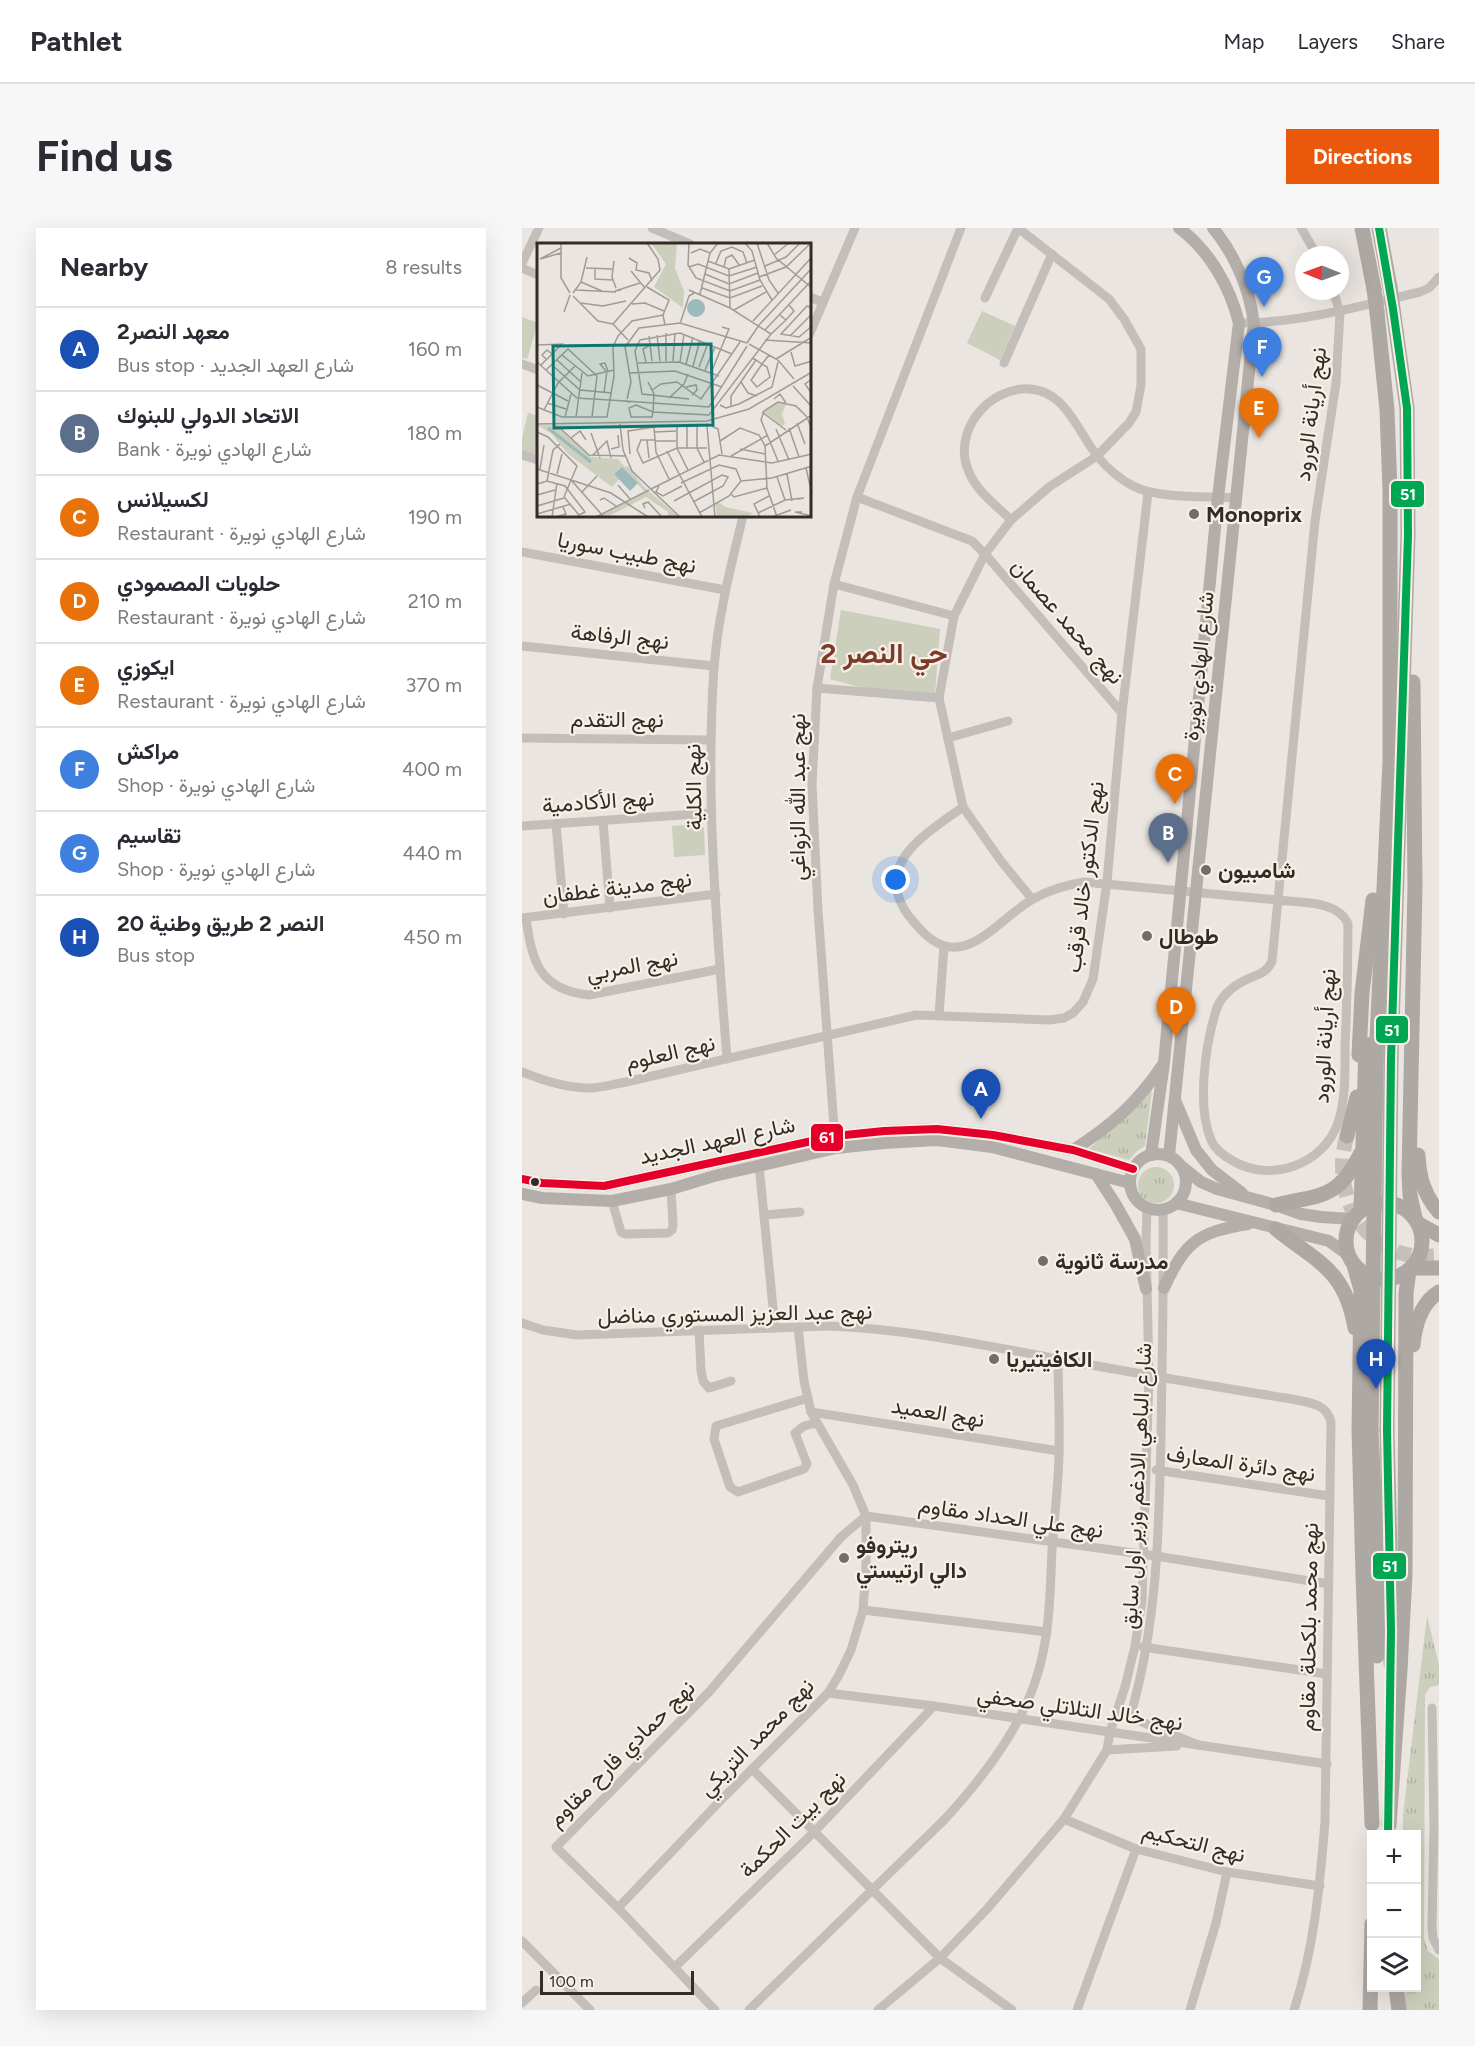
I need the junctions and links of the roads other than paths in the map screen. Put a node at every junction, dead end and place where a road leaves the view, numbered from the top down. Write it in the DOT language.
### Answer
graph roads {
  1 [pos="539,228"];
  2 [pos="652,228"];
  3 [pos="960,228"];
  4 [pos="1018,228"];
  5 [pos="1179,228"];
  6 [pos="1213,228"];
  7 [pos="1301,228"];
  8 [pos="1362,228"];
  9 [pos="1379,228"];
  10 [pos="851,229"];
  11 [pos="688,243"];
  12 [pos="1312,246"];
  13 [pos="1052,254"];
  14 [pos="522,263"];
  15 [pos="522,268"];
  16 [pos="537,275"];
  17 [pos="1439,277"];
  18 [pos="812,298"];
  19 [pos="985,298"];
  20 [pos="1336,300"];
  21 [pos="822,302"];
  22 [pos="1340,312"];
  23 [pos="1239,323"];
  24 [pos="1254,323"];
  25 [pos="812,328"];
  26 [pos="1004,363"];
  27 [pos="522,364"];
  28 [pos="537,370"];
  29 [pos="522,455"];
  30 [pos="1097,456"];
  31 [pos="537,460"];
  32 [pos="1148,492"];
  33 [pos="856,497"];
  34 [pos="1218,497"];
  35 [pos="1236,498"];
  36 [pos="743,518"];
  37 [pos="1011,520"];
  38 [pos="1408,535"];
  39 [pos="522,552"];
  40 [pos="985,554"];
  41 [pos="834,584"];
  42 [pos="725,590"];
  43 [pos="954,616"];
  44 [pos="1390,637"];
  45 [pos="522,646"];
  46 [pos="714,666"];
  47 [pos="817,688"];
  48 [pos="939,698"];
  49 [pos="1122,713"];
  50 [pos="1008,721"];
  51 [pos="522,738"];
  52 [pos="948,738"];
  53 [pos="711,740"];
  54 [pos="963,807"];
  55 [pos="711,813"];
  56 [pos="603,820"];
  57 [pos="556,824"];
  58 [pos="522,826"];
  59 [pos="1107,882"];
  60 [pos="1181,890"];
  61 [pos="1195,891"];
  62 [pos="716,894"];
  63 [pos="1032,899"];
  64 [pos="1278,900"];
  65 [pos="1374,900"];
  66 [pos="610,908"];
  67 [pos="564,914"];
  68 [pos="524,918"];
  69 [pos="944,946"];
  70 [pos="720,969"];
  71 [pos="939,1015"];
  72 [pos="827,1035"];
  73 [pos="1412,1035"];
  74 [pos="727,1059"];
  75 [pos="1164,1063"];
  76 [pos="522,1072"];
  77 [pos="1175,1099"];
  78 [pos="1347,1136"];
  79 [pos="836,1142"];
  80 [pos="1073,1150"];
  81 [pos="1363,1151"];
  82 [pos="1151,1155"];
  83 [pos="1169,1156"];
  84 [pos="759,1166"];
  85 [pos="1181,1166"];
  86 [pos="1133,1169"];
  87 [pos="1096,1174"];
  88 [pos="522,1179"];
  89 [pos="1130,1183"];
  90 [pos="671,1189"];
  91 [pos="522,1194"];
  92 [pos="1250,1199"];
  93 [pos="612,1201"];
  94 [pos="1176,1203"];
  95 [pos="1276,1205"];
  96 [pos="1147,1208"];
  97 [pos="1163,1210"];
  98 [pos="800,1212"];
  99 [pos="1439,1212"];
  100 [pos="764,1215"];
  101 [pos="1356,1215"];
  102 [pos="1417,1221"];
  103 [pos="1254,1223"];
  104 [pos="1276,1228"];
  105 [pos="1439,1234"];
  106 [pos="1351,1260"];
  107 [pos="1439,1268"];
  108 [pos="1410,1269"];
  109 [pos="1164,1288"];
  110 [pos="1146,1289"];
  111 [pos="1439,1292"];
  112 [pos="522,1323"];
  113 [pos="798,1327"];
  114 [pos="775,1328"];
  115 [pos="699,1330"];
  116 [pos="1359,1356"];
  117 [pos="1058,1359"];
  118 [pos="1149,1376"];
  119 [pos="1162,1378"];
  120 [pos="731,1381"];
  121 [pos="808,1398"];
  122 [pos="811,1412"];
  123 [pos="816,1423"];
  124 [pos="1407,1425"];
  125 [pos="1379,1431"];
  126 [pos="1059,1451"];
  127 [pos="1147,1469"];
  128 [pos="1160,1471"];
  129 [pos="1329,1496"];
  130 [pos="866,1516"];
  131 [pos="1052,1543"];
  132 [pos="1143,1555"];
  133 [pos="1156,1556"];
  134 [pos="1329,1584"];
  135 [pos="863,1610"];
  136 [pos="1047,1632"];
  137 [pos="1135,1646"];
  138 [pos="1147,1647"];
  139 [pos="1327,1674"];
  140 [pos="828,1693"];
  141 [pos="934,1706"];
  142 [pos="1432,1708"];
  143 [pos="1018,1719"];
  144 [pos="1110,1732"];
  145 [pos="1198,1745"];
  146 [pos="1107,1750"];
  147 [pos="1327,1764"];
  148 [pos="752,1769"];
  149 [pos="1064,1819"];
  150 [pos="1372,1829"];
  151 [pos="1388,1830"];
  152 [pos="814,1831"];
  153 [pos="1136,1849"];
  154 [pos="1227,1872"];
  155 [pos="1320,1886"];
  156 [pos="872,1890"];
  157 [pos="618,1908"];
  158 [pos="1371,1938"];
  159 [pos="522,1941"];
  160 [pos="1439,1950"];
  161 [pos="940,1958"];
  162 [pos="675,1967"];
  163 [pos="536,1990"];
  164 [pos="1374,1992"];
  165 [pos="1389,1992"];
  166 [pos="1397,1992"];
  167 [pos="522,2003"];
  168 [pos="998,2006"];
  169 [pos="590,2010"];
  170 [pos="715,2010"];
  171 [pos="749,2010"];
  172 [pos="878,2010"];
  173 [pos="1012,2010"];
  174 [pos="1077,2010"];
  175 [pos="1190,2010"];
  176 [pos="1294,2010"];
  177 [pos="1373,2010"];
  178 [pos="1389,2010"];
  179 [pos="1399,2010"];
  1 -- 14 [label="street"];
  2 -- 11 [label="street"];
  3 -- 33 [label="street, نهج عبد الله الزواغي"];
  4 -- 13 [label="street"];
  4 -- 19 [label="street"];
  5 -- 23 [label="main road, شارع الهادي نويرة"];
  6 -- 24 [label="main road, شارع الهادي نويرة"];
  7 -- 12 [label="street"];
  8 -- 44 [label="highway, bridge"];
  9 -- 38 [label="highway, bridge"];
  10 -- 21 [label="street"];
  13 -- 26 [label="street"];
  13 -- 30 [label="street"];
  15 -- 16 [label="street"];
  17 -- 22 [label="street"];
  18 -- 21 [label="street"];
  20 -- 22 [label="street, نهج أريانة الورود"];
  21 -- 25 [label="street"];
  22 -- 24 [label="street"];
  22 -- 64 [label="street, نهج أريانة الورود"];
  23 -- 24 [label="street"];
  23 -- 34 [label="main road, شارع الهادي نويرة"];
  24 -- 35 [label="main road, شارع الهادي نويرة"];
  27 -- 28 [label="street"];
  29 -- 31 [label="street"];
  30 -- 32 [label="street"];
  30 -- 37 [label="street"];
  30 -- 37 [label="street"];
  32 -- 34 [label="street"];
  32 -- 49 [label="street, نهج الدكتور خالد قرقب"];
  33 -- 40 [label="street, نهج محمد عصمان"];
  33 -- 41 [label="street, نهج عبد الله الزواغي"];
  34 -- 35 [label="street"];
  34 -- 60 [label="main road, شارع الهادي نويرة"];
  35 -- 61 [label="main road, شارع الهادي نويرة"];
  36 -- 42 [label="street, نهج الكلية"];
  37 -- 40 [label="street"];
  38 -- 73 [label="highway"];
  38 -- 125 [label="highway, bridge"];
  39 -- 42 [label="street, نهج طبيب سوريا"];
  40 -- 43 [label="street"];
  40 -- 49 [label="street, نهج محمد عصمان"];
  41 -- 43 [label="street"];
  41 -- 47 [label="street, نهج عبد الله الزواغي"];
  42 -- 46 [label="street, نهج الكلية"];
  43 -- 48 [label="street"];
  44 -- 65 [label="highway"];
  44 -- 125 [label="highway, bridge"];
  45 -- 46 [label="street, نهج الرفاهة"];
  46 -- 53 [label="street, نهج الكلية"];
  47 -- 48 [label="street"];
  47 -- 72 [label="street, نهج عبد الله الزواغي"];
  48 -- 52 [label="street"];
  49 -- 59 [label="street, نهج الدكتور خالد قرقب"];
  50 -- 52 [label="street"];
  51 -- 53 [label="street, نهج التقدم"];
  52 -- 54 [label="street"];
  53 -- 55 [label="street, نهج الكلية"];
  54 -- 63 [label="street"];
  54 -- 69 [label="street"];
  55 -- 56 [label="street, نهج الأكادمية"];
  55 -- 62 [label="street, نهج الكلية"];
  56 -- 57 [label="street, نهج الأكادمية"];
  56 -- 66 [label="street"];
  57 -- 58 [label="street, نهج الأكادمية"];
  57 -- 67 [label="street"];
  59 -- 60 [label="street, نهج أريانة الورود"];
  59 -- 63 [label="street, نهج أريانة الورود"];
  59 -- 71 [label="street, نهج الدكتور خالد قرقب"];
  60 -- 61 [label="street, نهج أريانة الورود"];
  60 -- 75 [label="main road, شارع الهادي نويرة"];
  61 -- 64 [label="street, نهج أريانة الورود"];
  61 -- 77 [label="main road, شارع الهادي نويرة"];
  62 -- 66 [label="street, نهج مدينة غطفان"];
  62 -- 70 [label="street, نهج الكلية"];
  63 -- 69 [label="street, نهج أريانة الورود"];
  64 -- 64 [label="street, نهج أريانة الورود"];
  65 -- 78 [label="highway"];
  65 -- 81 [label="highway"];
  66 -- 67 [label="street, نهج مدينة غطفان"];
  67 -- 68 [label="street, نهج مدينة غطفان"];
  68 -- 70 [label="street, نهج المربي"];
  69 -- 71 [label="street"];
  70 -- 74 [label="street, نهج الكلية"];
  71 -- 72 [label="street, نهج الدكتور خالد قرقب"];
  72 -- 74 [label="street, نهج العلوم"];
  72 -- 79 [label="street, نهج عبد الله الزواغي"];
  73 -- 99 [label="highway"];
  73 -- 102 [label="highway"];
  74 -- 76 [label="street, نهج العلوم"];
  75 -- 80 [label="main road"];
  75 -- 82 [label="main road, شارع الهادي نويرة"];
  77 -- 83 [label="main road, شارع الهادي نويرة"];
  77 -- 92 [label="main road"];
  79 -- 80 [label="main road, شارع العهد الجديد"];
  79 -- 84 [label="main road, شارع العهد الجديد"];
  79 -- 87 [label="main road, شارع العهد الجديد"];
  79 -- 88 [label="main road, شارع العهد الجديد"];
  80 -- 86 [label="main road, شارع العهد الجديد"];
  81 -- 95 [label="highway"];
  81 -- 101 [label="highway"];
  82 -- 83 [label="main road"];
  82 -- 86 [label="main road"];
  83 -- 85 [label="main road"];
  84 -- 90 [label="main road, شارع العهد الجديد"];
  84 -- 100 [label="street"];
  85 -- 92 [label="main road"];
  85 -- 94 [label="main road"];
  86 -- 89 [label="main road"];
  87 -- 89 [label="main road, شارع العهد الجديد"];
  87 -- 110 [label="main road"];
  89 -- 96 [label="main road"];
  90 -- 93 [label="main road, شارع العهد الجديد"];
  90 -- 93 [label="street"];
  91 -- 93 [label="main road, شارع العهد الجديد"];
  92 -- 95 [label="main road"];
  94 -- 97 [label="main road"];
  94 -- 103 [label="main road"];
  95 -- 101 [label="main road"];
  96 -- 97 [label="main road"];
  96 -- 110 [label="street, شارع الباهي الادغم وزير اول سابق"];
  97 -- 109 [label="street, شارع الباهي الادغم وزير اول سابق"];
  98 -- 100 [label="street"];
  100 -- 114 [label="street"];
  101 -- 102 [label="highway"];
  101 -- 106 [label="highway"];
  102 -- 105 [label="highway"];
  102 -- 108 [label="highway"];
  103 -- 104 [label="main road"];
  103 -- 109 [label="main road"];
  104 -- 106 [label="main road"];
  104 -- 116 [label="highway"];
  106 -- 108 [label="highway"];
  106 -- 116 [label="highway"];
  107 -- 108 [label="highway"];
  108 -- 124 [label="highway"];
  109 -- 119 [label="street, شارع الباهي الادغم وزير اول سابق"];
  110 -- 118 [label="street, شارع الباهي الادغم وزير اول سابق"];
  111 -- 124 [label="highway"];
  112 -- 115 [label="street, نهج عبد العزيز المستوري مناضل"];
  113 -- 114 [label="street, نهج عبد العزيز المستوري مناضل"];
  113 -- 117 [label="street, نهج عبد العزيز المستوري مناضل"];
  113 -- 121 [label="street, نهج محمد التريكي"];
  114 -- 115 [label="street, نهج عبد العزيز المستوري مناضل"];
  115 -- 120 [label="street"];
  116 -- 150 [label="highway"];
  117 -- 118 [label="street, نهج عبد العزيز المستوري مناضل"];
  117 -- 126 [label="street"];
  118 -- 119 [label="street, نهج عبد العزيز المستوري مناضل"];
  118 -- 127 [label="street, شارع الباهي الادغم وزير اول سابق"];
  119 -- 128 [label="street, شارع الباهي الادغم وزير اول سابق"];
  119 -- 129 [label="street, نهج محمد بلكحلة مقاوم"];
  121 -- 122 [label="street, نهج محمد التريكي"];
  121 -- 123 [label="street"];
  122 -- 123 [label="street, نهج محمد التريكي"];
  122 -- 126 [label="street, نهج العميد"];
  123 -- 130 [label="street, نهج محمد التريكي"];
  124 -- 151 [label="highway"];
  125 -- 150 [label="highway"];
  125 -- 151 [label="highway"];
  126 -- 131 [label="street"];
  127 -- 128 [label="street, نهج دائرة المعارف"];
  127 -- 132 [label="street, شارع الباهي الادغم وزير اول سابق"];
  128 -- 129 [label="street, نهج دائرة المعارف"];
  128 -- 133 [label="street, شارع الباهي الادغم وزير اول سابق"];
  129 -- 134 [label="street, نهج محمد بلكحلة مقاوم"];
  130 -- 131 [label="street, نهج علي الحداد مقاوم"];
  130 -- 135 [label="street, نهج محمد التريكي"];
  130 -- 157 [label="street, نهج حمادي فارح مقاوم"];
  131 -- 132 [label="street, نهج علي الحداد مقاوم"];
  131 -- 136 [label="street"];
  132 -- 133 [label="street, نهج علي الحداد مقاوم"];
  132 -- 137 [label="street, شارع الباهي الادغم وزير اول سابق"];
  133 -- 134 [label="street, نهج علي الحداد مقاوم"];
  133 -- 138 [label="street, شارع الباهي الادغم وزير اول سابق"];
  134 -- 139 [label="street, نهج محمد بلكحلة مقاوم"];
  135 -- 136 [label="street"];
  135 -- 140 [label="street, نهج محمد التريكي"];
  136 -- 143 [label="street"];
  137 -- 138 [label="street"];
  137 -- 144 [label="street, شارع الباهي الادغم وزير اول سابق"];
  138 -- 139 [label="street"];
  138 -- 145 [label="street, شارع الباهي الادغم وزير اول سابق"];
  139 -- 147 [label="street, نهج محمد بلكحلة مقاوم"];
  140 -- 141 [label="street, نهج خالد التلاتلي صحفي"];
  140 -- 148 [label="street, نهج محمد التريكي"];
  141 -- 143 [label="street, نهج خالد التلاتلي صحفي"];
  141 -- 152 [label="street, نهج بيت الحكمة"];
  142 -- 160 [label="street"];
  143 -- 144 [label="street, نهج خالد التلاتلي صحفي"];
  143 -- 156 [label="street"];
  144 -- 145 [label="street, نهج خالد التلاتلي صحفي"];
  144 -- 146 [label="street, شارع الباهي الادغم وزير اول سابق"];
  145 -- 146 [label="street"];
  145 -- 147 [label="street, نهج خالد التلاتلي صحفي"];
  146 -- 149 [label="street"];
  147 -- 155 [label="street, نهج محمد بلكحلة مقاوم"];
  148 -- 152 [label="street"];
  148 -- 157 [label="street, نهج محمد التريكي"];
  149 -- 153 [label="street, نهج التحكيم"];
  149 -- 161 [label="street"];
  152 -- 156 [label="street"];
  152 -- 162 [label="street, نهج بيت الحكمة"];
  153 -- 154 [label="street, نهج التحكيم"];
  153 -- 174 [label="street"];
  154 -- 155 [label="street, نهج التحكيم"];
  154 -- 175 [label="street"];
  155 -- 176 [label="street, نهج محمد بلكحلة مقاوم"];
  156 -- 161 [label="street"];
  156 -- 171 [label="street"];
  157 -- 162 [label="street, نهج حمادي فارح مقاوم"];
  158 -- 177 [label="highway"];
  159 -- 169 [label="street"];
  161 -- 168 [label="street"];
  161 -- 172 [label="street"];
  162 -- 170 [label="street, نهج حمادي فارح مقاوم"];
  163 -- 167 [label="street"];
  164 -- 177 [label="highway"];
  165 -- 178 [label="highway"];
  166 -- 179 [label="highway"];
  168 -- 173 [label="street"];
}
